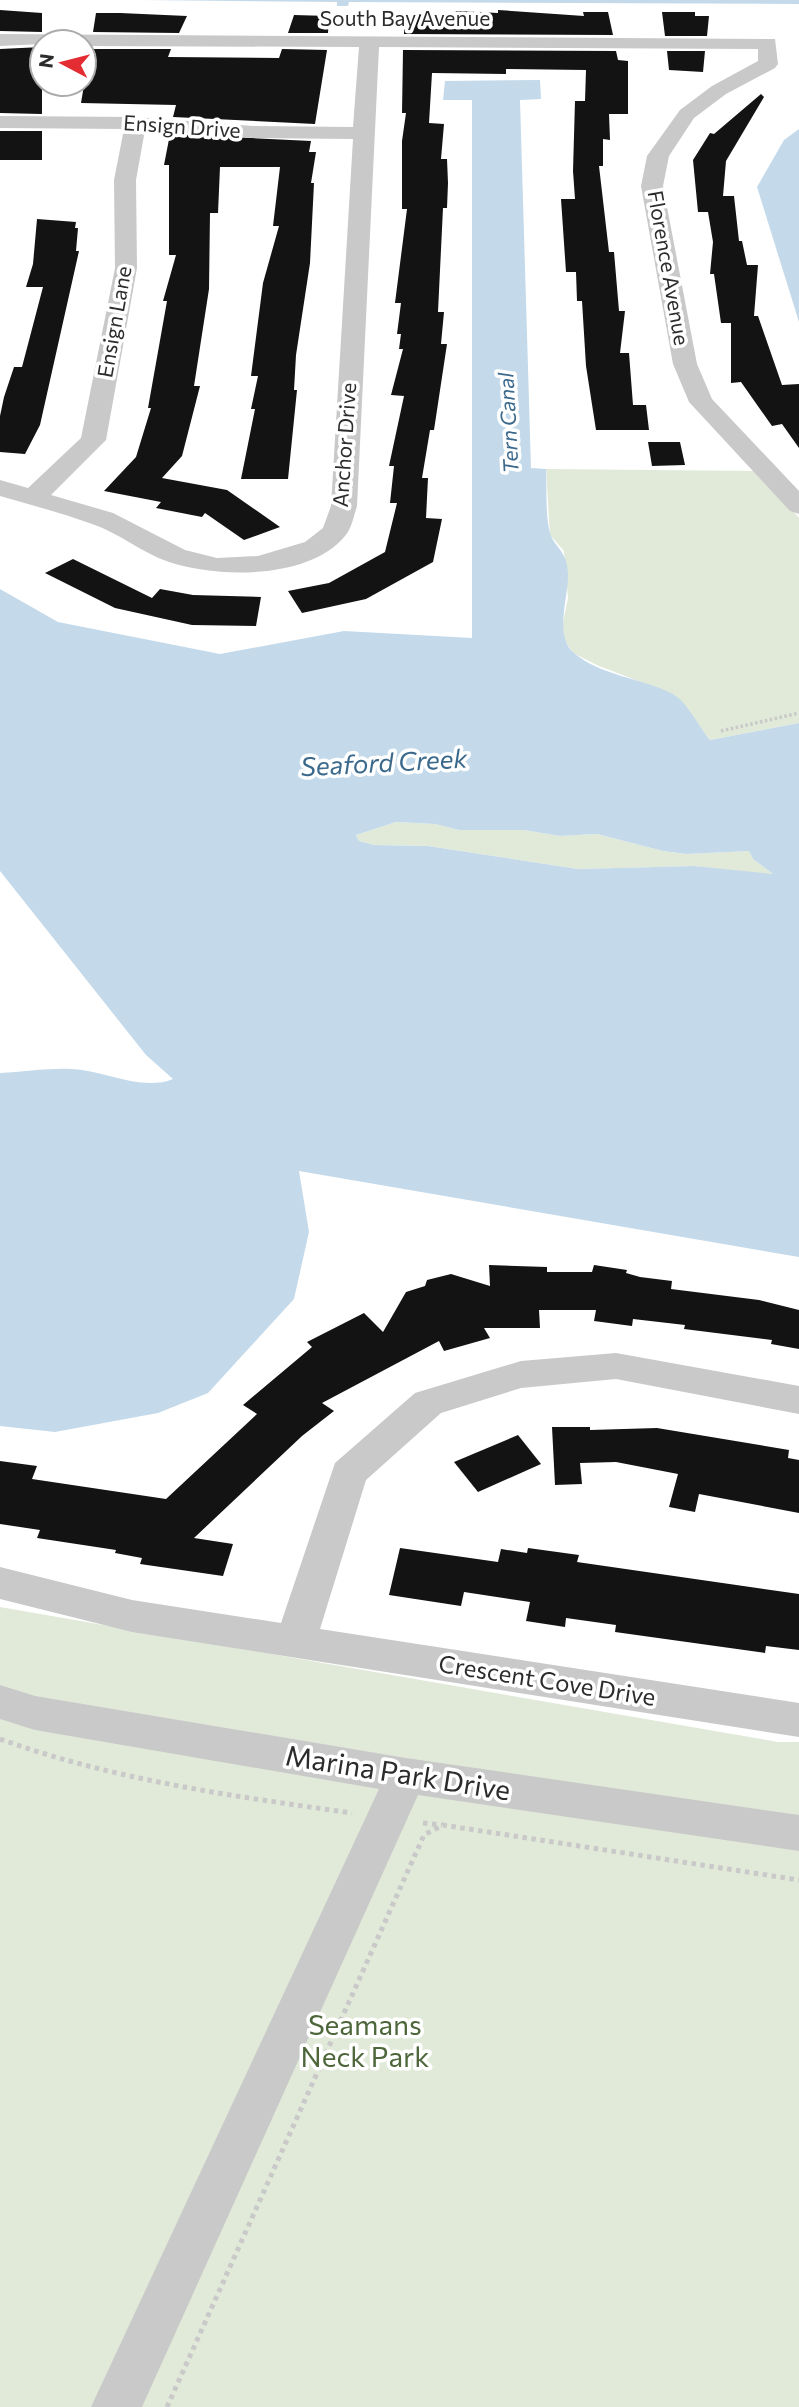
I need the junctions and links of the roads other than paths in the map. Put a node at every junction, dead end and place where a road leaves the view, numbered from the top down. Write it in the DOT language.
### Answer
graph roads {
  1 [pos="0,40"];
  2 [pos="369,41"];
  3 [pos="768,43"];
  4 [pos="0,122"];
  5 [pos="136,123"];
  6 [pos="363,133"];
  7 [pos="0,488"];
  8 [pos="34,497"];
  9 [pos="799,506"];
  10 [pos="799,1400"];
  11 [pos="0,1583"];
  12 [pos="296,1641"];
  13 [pos="0,1702"];
  14 [pos="799,1720"];
  15 [pos="406,1776"];
  16 [pos="799,1833"];
  17 [pos="116,2407"];
  1 -- 2 [label="street, South Bay Avenue"];
  2 -- 3 [label="street, South Bay Avenue"];
  2 -- 6 [label="street, Anchor Drive"];
  3 -- 9 [label="street, Florence Avenue"];
  4 -- 5 [label="street, Ensign Drive"];
  5 -- 6 [label="street, Ensign Drive"];
  5 -- 8 [label="street, Ensign Lane"];
  6 -- 8 [label="street, Anchor Drive"];
  7 -- 8 [label="street, Anchor Drive"];
  10 -- 12 [label="street"];
  11 -- 12 [label="street, Crescent Cove Drive"];
  12 -- 14 [label="street, Crescent Cove Drive"];
  13 -- 15 [label="street, Marina Park Drive"];
  15 -- 16 [label="street, Marina Park Drive"];
  15 -- 17 [label="street"];
}
